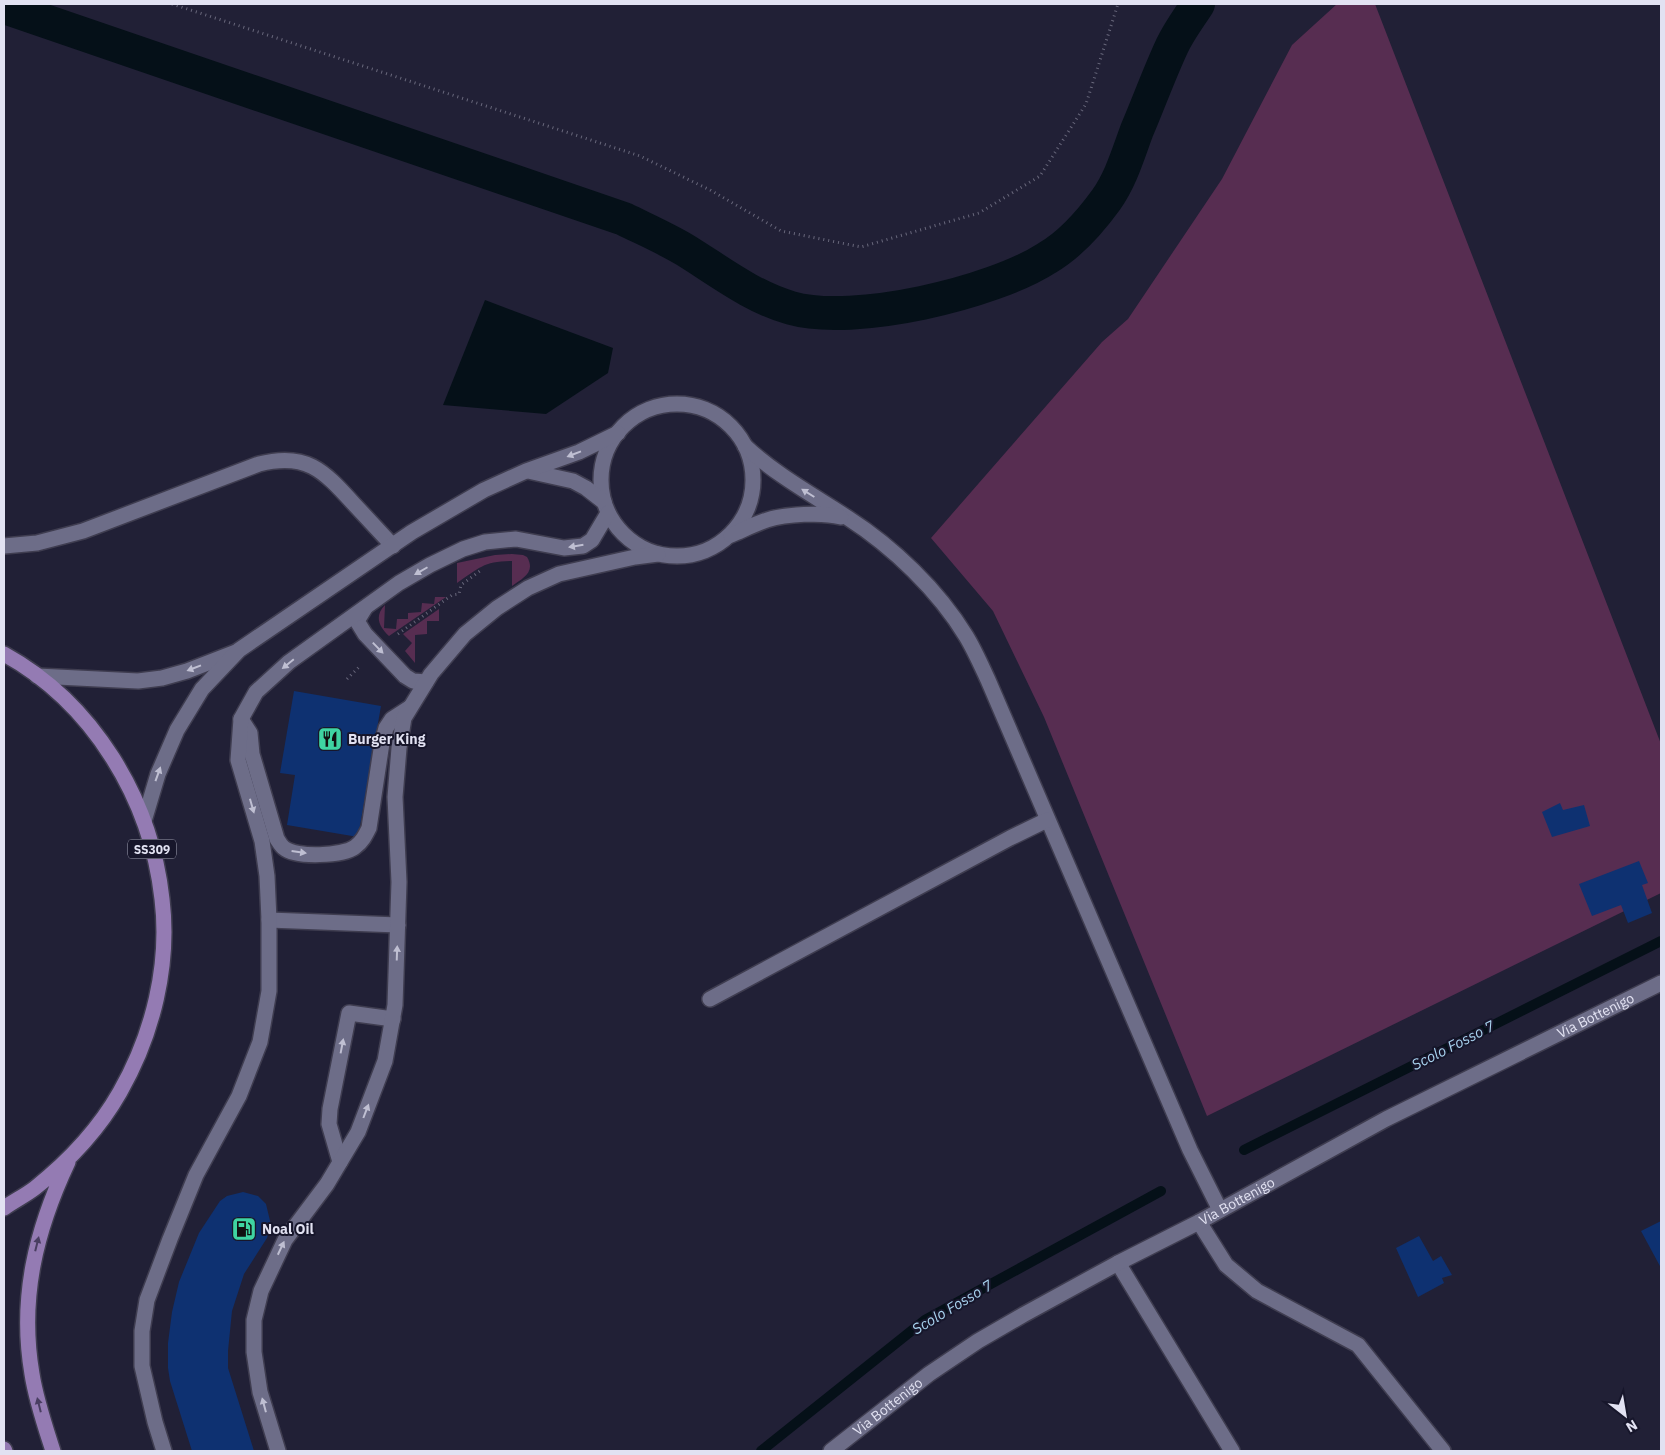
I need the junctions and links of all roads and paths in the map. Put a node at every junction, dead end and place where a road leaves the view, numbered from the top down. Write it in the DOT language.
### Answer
graph roads {
  1 [pos="172,4"];
  2 [pos="1118,4"];
  3 [pos="618,433"];
  4 [pos="745,446"];
  5 [pos="526,471"];
  6 [pos="606,508"];
  7 [pos="850,519"];
  8 [pos="731,535"];
  9 [pos="4,546"];
  10 [pos="393,546"];
  11 [pos="658,554"];
  12 [pos="486,566"];
  13 [pos="365,608"];
  14 [pos="393,638"];
  15 [pos="239,650"];
  16 [pos="4,654"];
  17 [pos="365,662"];
  18 [pos="37,676"];
  19 [pos="347,679"];
  20 [pos="426,682"];
  21 [pos="410,708"];
  22 [pos="241,719"];
  23 [pos="1048,820"];
  24 [pos="144,821"];
  25 [pos="268,920"];
  26 [pos="398,925"];
  27 [pos="1661,983"];
  28 [pos="710,999"];
  29 [pos="393,1020"];
  30 [pos="71,1156"];
  31 [pos="340,1162"];
  32 [pos="4,1208"];
  33 [pos="1220,1210"];
  34 [pos="1199,1222"];
  35 [pos="1118,1262"];
  36 [pos="53,1451"];
  37 [pos="164,1451"];
  38 [pos="278,1451"];
  39 [pos="831,1451"];
  40 [pos="1232,1451"];
  41 [pos="1443,1451"];
  1 -- 2 [label="path"];
  3 -- 4 [label="street"];
  3 -- 5 [label="street, one-way"];
  3 -- 6 [label="street"];
  7 -- 4 [label="street, one-way"];
  4 -- 8 [label="street"];
  5 -- 6 [label="street"];
  5 -- 10 [label="street"];
  6 -- 11 [label="street"];
  6 -- 13 [label="street, one-way"];
  7 -- 8 [label="street"];
  7 -- 23 [label="street"];
  8 -- 11 [label="street"];
  9 -- 10 [label="street"];
  10 -- 15 [label="street"];
  11 -- 20 [label="street"];
  12 -- 14 [label="path"];
  13 -- 20 [label="street, one-way"];
  13 -- 22 [label="street, one-way"];
  15 -- 18 [label="street, one-way"];
  24 -- 15 [label="street, one-way"];
  16 -- 18 [label="main road, SS309"];
  17 -- 19 [label="path"];
  18 -- 24 [label="main road, SS309"];
  20 -- 21 [label="street"];
  22 -- 21 [label="street, one-way"];
  21 -- 26 [label="street"];
  22 -- 25 [label="street, one-way"];
  23 -- 28 [label="street"];
  23 -- 33 [label="street"];
  24 -- 30 [label="main road, SS309"];
  25 -- 26 [label="street"];
  25 -- 37 [label="street"];
  29 -- 26 [label="street, one-way"];
  27 -- 33 [label="street, Via Bottenigo"];
  31 -- 29 [label="street, one-way"];
  31 -- 29 [label="street, one-way"];
  30 -- 32 [label="main road, SS309"];
  36 -- 30 [label="main road, SS309, one-way"];
  38 -- 31 [label="street, one-way"];
  33 -- 34 [label="street, Via Bottenigo"];
  34 -- 35 [label="street, Via Bottenigo"];
  34 -- 41 [label="street"];
  35 -- 39 [label="street, Via Bottenigo"];
  35 -- 40 [label="street"];
}
